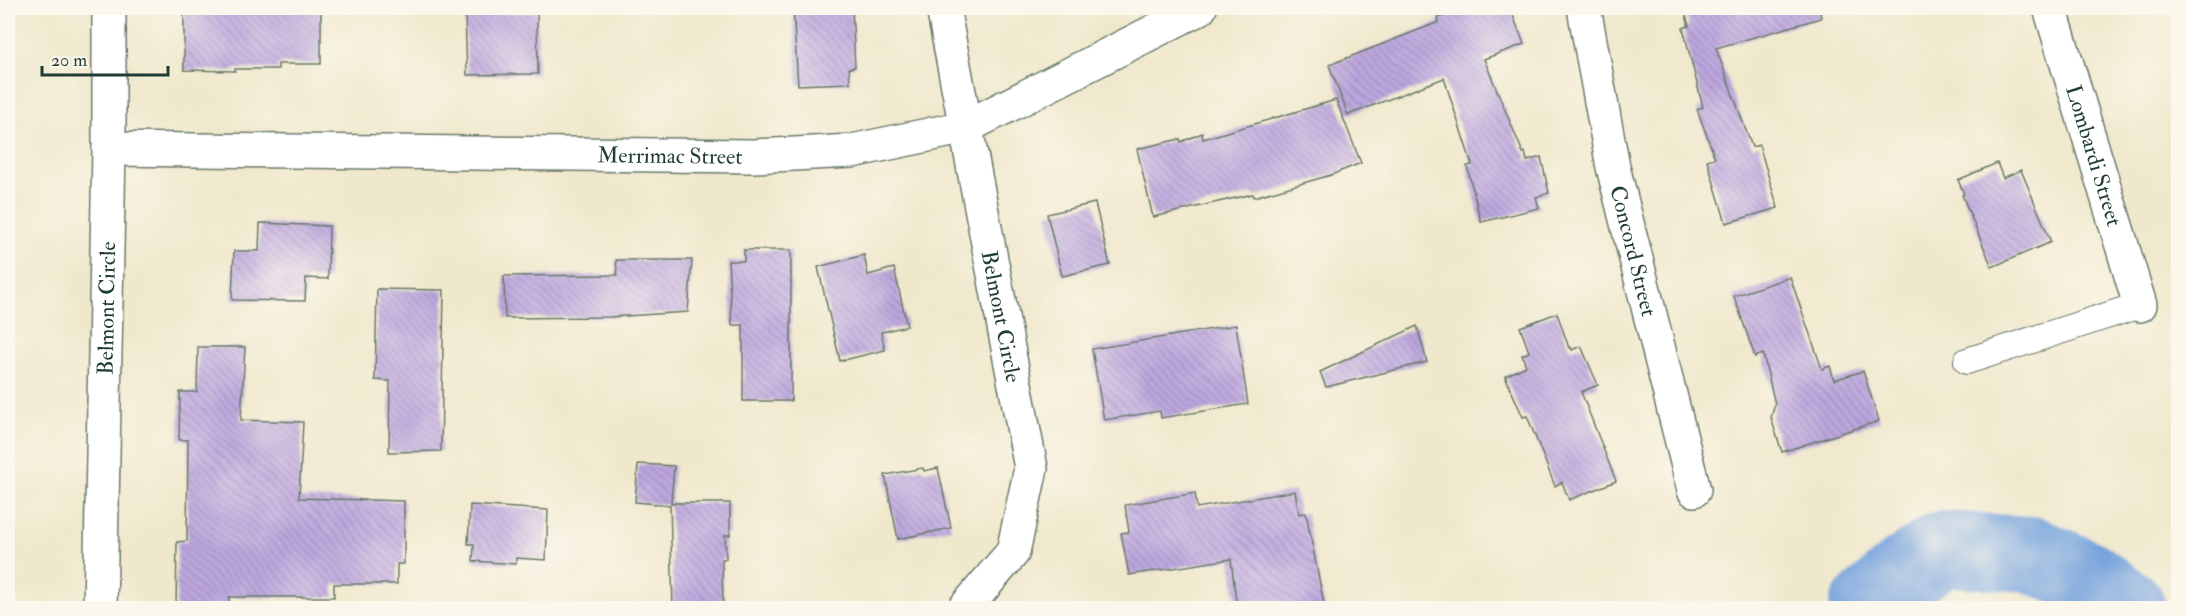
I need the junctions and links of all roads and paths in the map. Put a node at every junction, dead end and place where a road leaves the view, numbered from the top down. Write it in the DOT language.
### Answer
graph roads {
  1 [pos="110,8"];
  2 [pos="943,8"];
  3 [pos="1200,8"];
  4 [pos="1584,8"];
  5 [pos="2050,8"];
  6 [pos="966,127"];
  7 [pos="109,149"];
  8 [pos="2140,305"];
  9 [pos="1967,361"];
  10 [pos="1694,490"];
  11 [pos="100,609"];
  12 [pos="965,609"];
  1 -- 7 [label="street, Belmont Circle"];
  2 -- 6 [label="street, Belmont Circle"];
  3 -- 6 [label="street, Merrimac Street"];
  4 -- 10 [label="street, Concord Street"];
  5 -- 8 [label="street, Lombardi Street"];
  6 -- 7 [label="street, Merrimac Street"];
  6 -- 12 [label="street, Belmont Circle"];
  7 -- 11 [label="street, Belmont Circle"];
  8 -- 9 [label="lane"];
}
